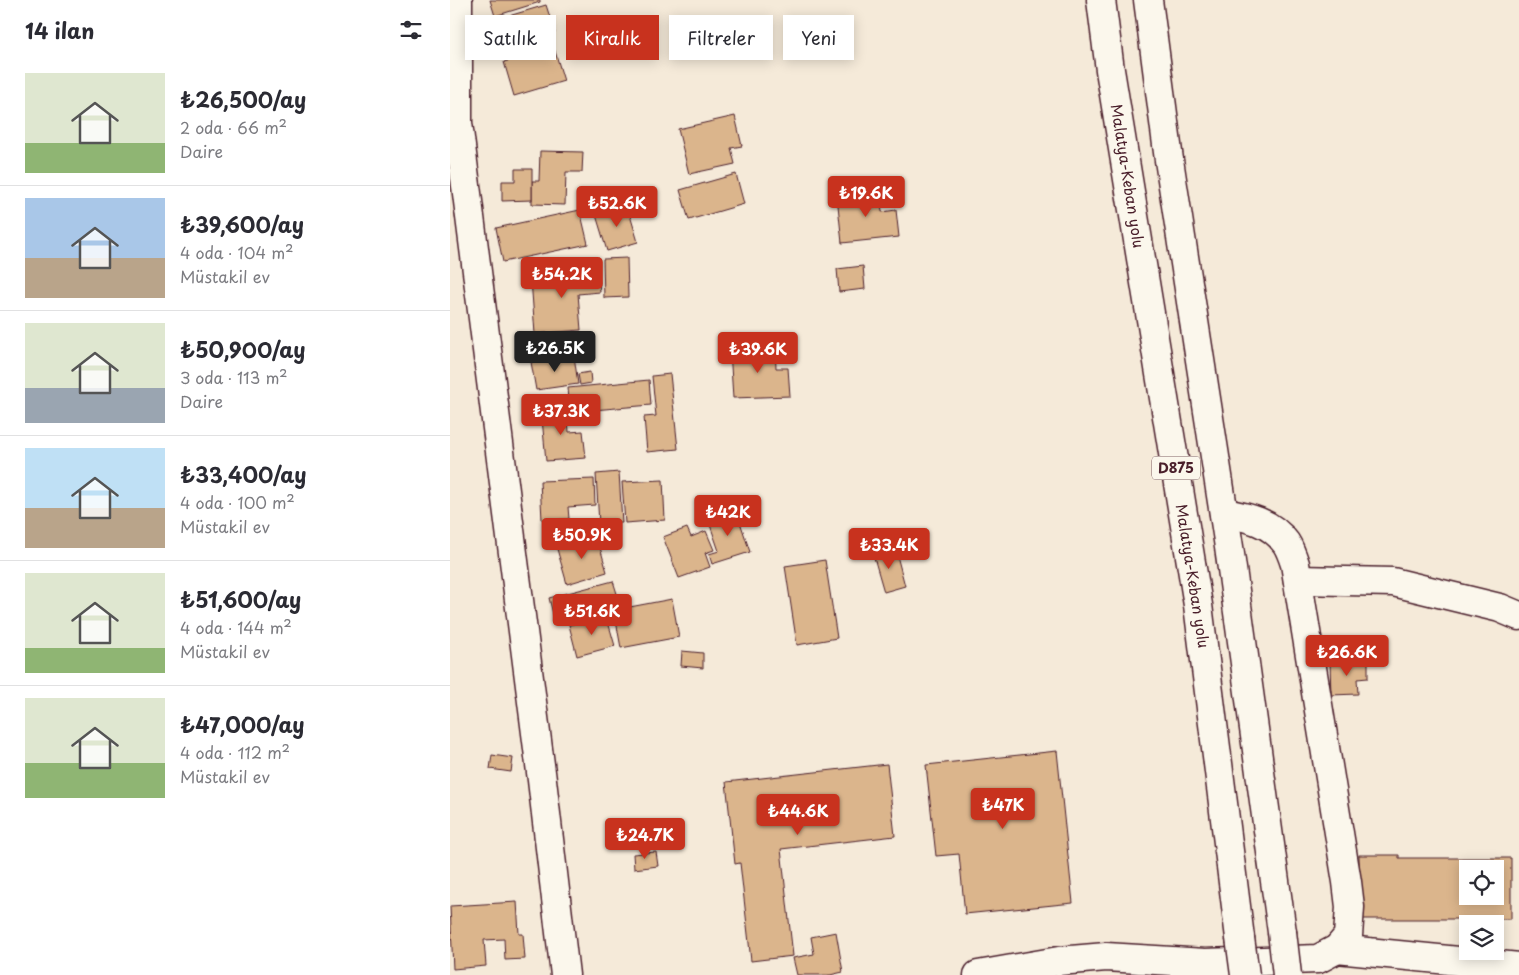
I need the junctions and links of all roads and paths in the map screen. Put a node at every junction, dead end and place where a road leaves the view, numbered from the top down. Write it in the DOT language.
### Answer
graph roads {
  1 [pos="458,0"];
  2 [pos="1101,0"];
  3 [pos="1148,0"];
  4 [pos="1224,513"];
  5 [pos="1298,580"];
  6 [pos="1519,616"];
  7 [pos="1337,949"];
  8 [pos="1519,967"];
  9 [pos="565,975"];
  10 [pos="978,975"];
  11 [pos="1245,975"];
  12 [pos="1287,975"];
  1 -- 9 [label="main road"];
  2 -- 11 [label="main road, Malatya-Keban yolu / D875, bridge"];
  3 -- 4 [label="main road, D875"];
  4 -- 5 [label="main road"];
  4 -- 12 [label="main road, D875, bridge"];
  5 -- 6 [label="main road"];
  5 -- 7 [label="main road"];
  7 -- 8 [label="main road"];
  7 -- 10 [label="main road"];
}
